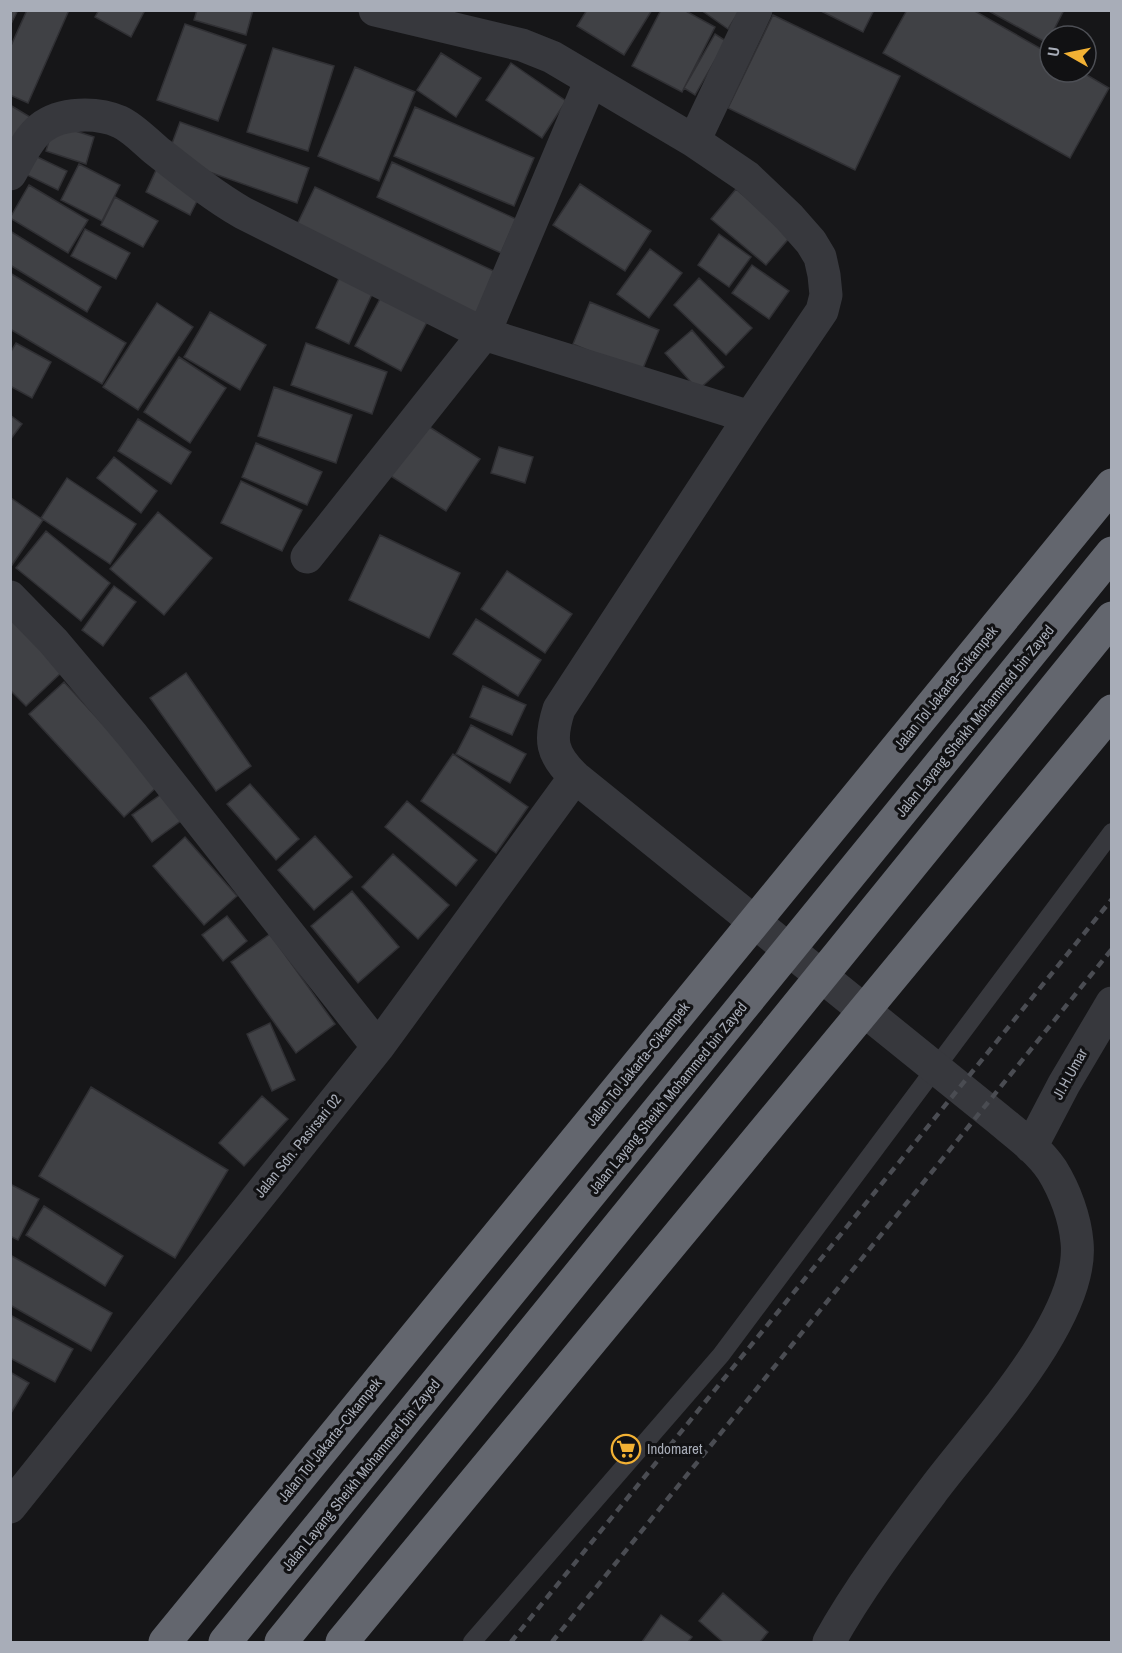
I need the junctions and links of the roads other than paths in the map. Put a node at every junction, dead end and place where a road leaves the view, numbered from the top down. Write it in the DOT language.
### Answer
graph roads {
  1 [pos="375,10"];
  2 [pos="756,10"];
  3 [pos="591,80"];
  4 [pos="694,141"];
  5 [pos="10,174"];
  6 [pos="484,334"];
  7 [pos="750,417"];
  8 [pos="1112,485"];
  9 [pos="1112,553"];
  10 [pos="307,557"];
  11 [pos="10,597"];
  12 [pos="1112,618"];
  13 [pos="1112,711"];
  14 [pos="584,784"];
  15 [pos="1112,832"];
  16 [pos="1112,1003"];
  17 [pos="378,1047"];
  18 [pos="1031,1147"];
  19 [pos="17,1488"];
  20 [pos="165,1642"];
  21 [pos="225,1642"];
  22 [pos="281,1642"];
  23 [pos="342,1642"];
  24 [pos="472,1642"];
  25 [pos="829,1642"];
  1 -- 3 [label="street"];
  2 -- 4 [label="street"];
  3 -- 4 [label="street"];
  3 -- 6 [label="street"];
  4 -- 7 [label="street"];
  5 -- 6 [label="street"];
  6 -- 7 [label="street"];
  6 -- 10 [label="street"];
  7 -- 14 [label="street"];
  8 -- 20 [label="highway, Jalan Tol Jakarta–Cikampek"];
  9 -- 21 [label="highway, Jalan Layang Sheikh Mohammed bin Zayed"];
  11 -- 17 [label="street"];
  12 -- 22 [label="highway"];
  13 -- 23 [label="highway"];
  14 -- 17 [label="street, Jalan Sdn. Pasirsari 02"];
  14 -- 18 [label="street"];
  15 -- 24 [label="lane"];
  16 -- 18 [label="street, JI.H.Umar"];
  17 -- 19 [label="street, Jalan Sdn. Pasirsari 02"];
  18 -- 25 [label="street"];
}
